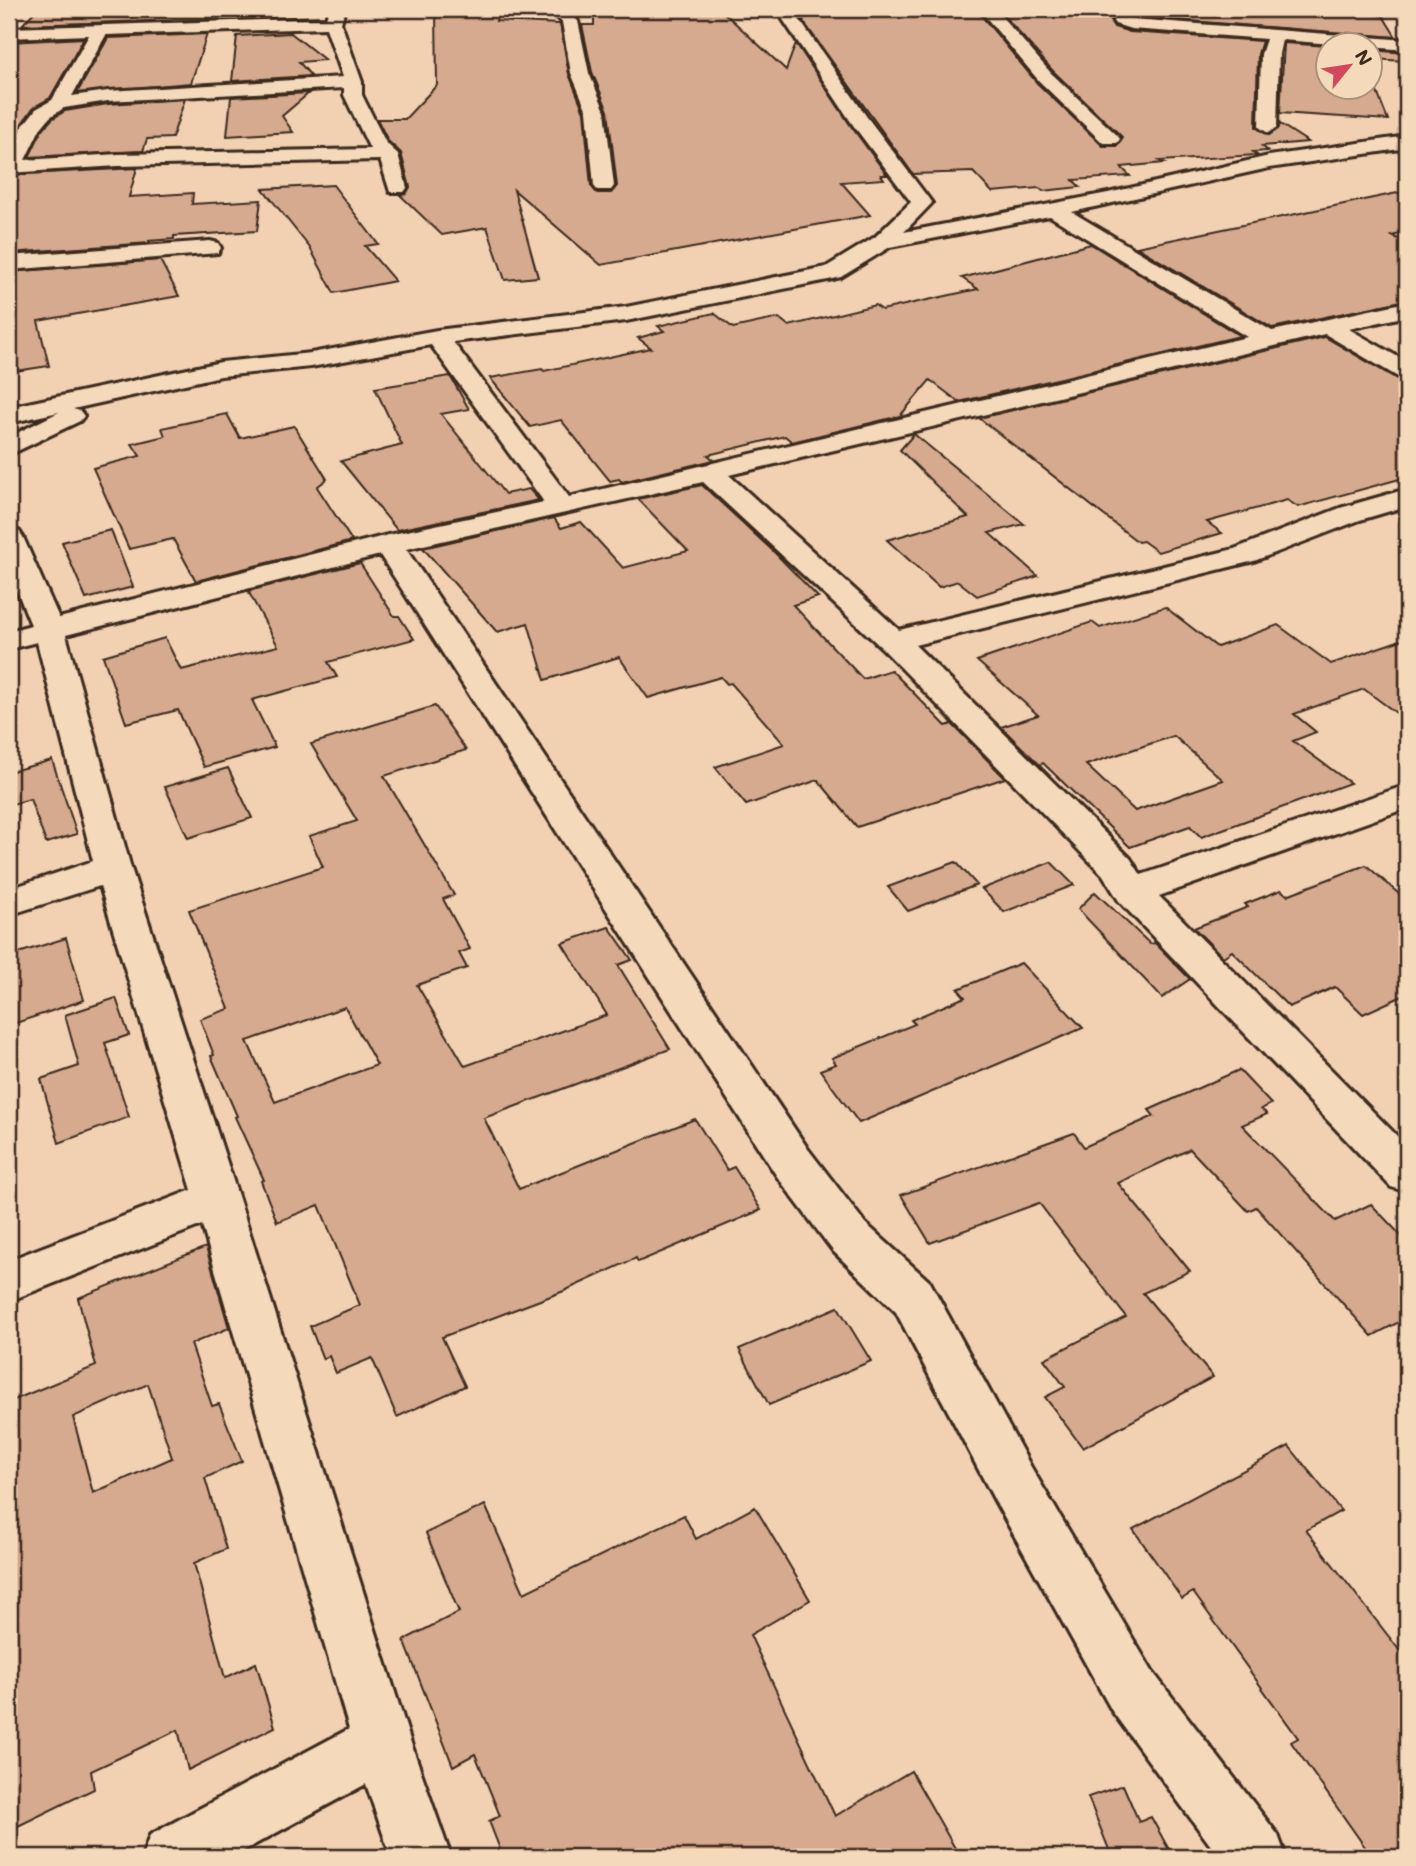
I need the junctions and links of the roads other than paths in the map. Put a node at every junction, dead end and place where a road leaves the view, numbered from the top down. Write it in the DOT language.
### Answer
graph roads {
  1 [pos="557,9"];
  2 [pos="784,9"];
  3 [pos="987,9"];
  4 [pos="1136,9"];
  5 [pos="335,16"];
  6 [pos="100,31"];
  7 [pos="9,33"];
  8 [pos="1275,36"];
  9 [pos="1407,45"];
  10 [pos="353,82"];
  11 [pos="59,103"];
  12 [pos="1268,127"];
  13 [pos="1110,139"];
  14 [pos="1407,142"];
  15 [pos="388,154"];
  16 [pos="10,167"];
  17 [pos="604,186"];
  18 [pos="397,188"];
  19 [pos="1054,210"];
  20 [pos="883,242"];
  21 [pos="210,248"];
  22 [pos="9,263"];
  23 [pos="1407,309"];
  24 [pos="1328,326"];
  25 [pos="437,337"];
  26 [pos="1268,339"];
  27 [pos="1407,372"];
  28 [pos="127,390"];
  29 [pos="9,415"];
  30 [pos="9,447"];
  31 [pos="709,472"];
  32 [pos="1407,497"];
  33 [pos="562,507"];
  34 [pos="9,537"];
  35 [pos="388,544"];
  36 [pos="29,635"];
  37 [pos="893,641"];
  38 [pos="1407,796"];
  39 [pos="113,869"];
  40 [pos="1132,892"];
  41 [pos="9,902"];
  42 [pos="1407,1174"];
  43 [pos="218,1199"];
  44 [pos="9,1281"];
  45 [pos="382,1743"];
  46 [pos="172,1857"];
  47 [pos="421,1857"];
  48 [pos="1256,1857"];
  1 -- 17 [label="street"];
  2 -- 20 [label="street"];
  3 -- 13 [label="street"];
  4 -- 8 [label="street"];
  5 -- 6 [label="street"];
  5 -- 10 [label="street"];
  6 -- 7 [label="street"];
  6 -- 11 [label="street"];
  8 -- 9 [label="street"];
  8 -- 12 [label="street"];
  10 -- 11 [label="street"];
  10 -- 15 [label="street"];
  11 -- 16 [label="street"];
  14 -- 19 [label="street"];
  15 -- 16 [label="street"];
  15 -- 18 [label="street"];
  19 -- 20 [label="street"];
  19 -- 26 [label="street"];
  20 -- 25 [label="street"];
  21 -- 22 [label="street"];
  23 -- 24 [label="street"];
  24 -- 26 [label="street"];
  24 -- 27 [label="street"];
  25 -- 28 [label="street"];
  25 -- 33 [label="street"];
  26 -- 31 [label="street"];
  28 -- 29 [label="street"];
  28 -- 30 [label="street"];
  31 -- 33 [label="street"];
  31 -- 37 [label="street"];
  32 -- 37 [label="street"];
  33 -- 35 [label="street"];
  34 -- 36 [label="street"];
  35 -- 36 [label="street"];
  35 -- 48 [label="street"];
  36 -- 39 [label="street"];
  37 -- 40 [label="street"];
  38 -- 40 [label="street"];
  39 -- 41 [label="street"];
  39 -- 43 [label="street"];
  40 -- 42 [label="street"];
  43 -- 44 [label="street"];
  43 -- 45 [label="street"];
  45 -- 46 [label="street"];
  45 -- 47 [label="street"];
}
